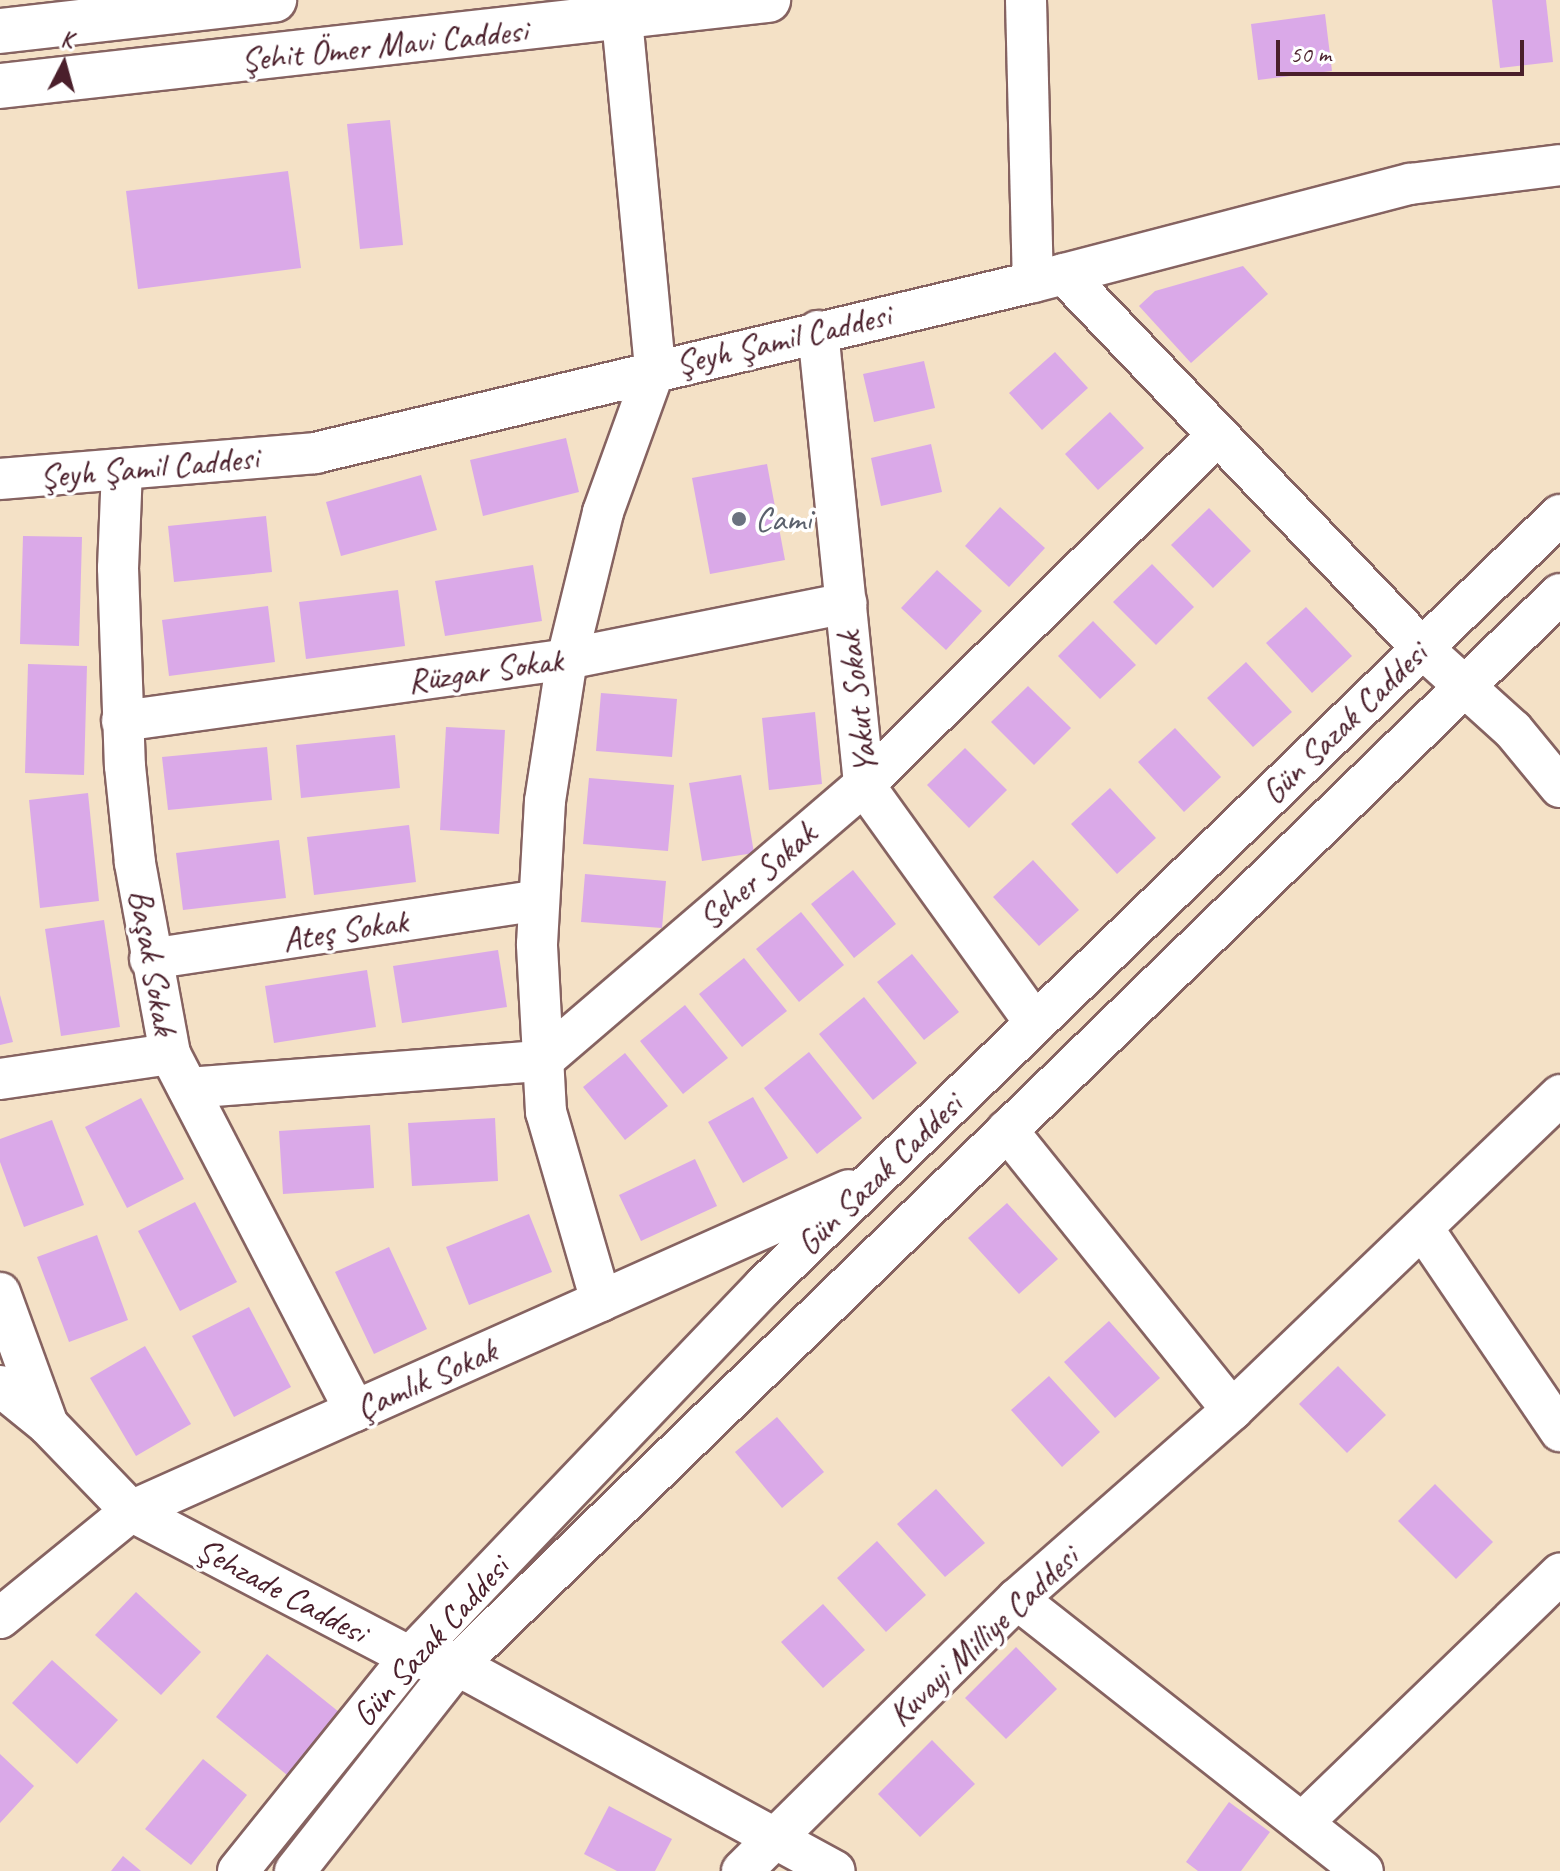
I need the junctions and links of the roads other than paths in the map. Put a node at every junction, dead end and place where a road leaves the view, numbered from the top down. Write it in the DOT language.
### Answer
graph roads {
  1 [pos="274,0"];
  2 [pos="768,0"];
  3 [pos="1026,0"];
  4 [pos="117,9"];
  5 [pos="622,18"];
  6 [pos="0,31"];
  7 [pos="0,86"];
  8 [pos="1560,165"];
  9 [pos="1048,278"];
  10 [pos="818,331"];
  11 [pos="655,368"];
  12 [pos="1218,435"];
  13 [pos="122,469"];
  14 [pos="0,479"];
  15 [pos="1560,515"];
  16 [pos="1560,594"];
  17 [pos="846,603"];
  18 [pos="1421,647"];
  19 [pos="567,659"];
  20 [pos="1464,684"];
  21 [pos="122,721"];
  22 [pos="864,785"];
  23 [pos="1560,787"];
  24 [pos="539,900"];
  25 [pos="150,959"];
  26 [pos="1035,1023"];
  27 [pos="542,1061"];
  28 [pos="179,1071"];
  29 [pos="0,1079"];
  30 [pos="1560,1095"];
  31 [pos="1007,1130"];
  32 [pos="875,1178"];
  33 [pos="1424,1230"];
  34 [pos="0,1293"];
  35 [pos="601,1301"];
  36 [pos="0,1386"];
  37 [pos="1232,1410"];
  38 [pos="355,1411"];
  39 [pos="48,1425"];
  40 [pos="1560,1431"];
  41 [pos="131,1511"];
  42 [pos="1560,1574"];
  43 [pos="1017,1599"];
  44 [pos="0,1618"];
  45 [pos="410,1657"];
  46 [pos="457,1665"];
  47 [pos="1302,1823"];
  48 [pos="776,1834"];
  49 [pos="238,1871"];
  50 [pos="295,1871"];
  51 [pos="742,1871"];
  52 [pos="835,1871"];
  53 [pos="1363,1871"];
  1 -- 4 [label="main road, Şehit Ömer Mavi Caddesi"];
  2 -- 5 [label="main road, Şehit Ömer Mavi Caddesi"];
  3 -- 9 [label="street"];
  4 -- 6 [label="main road, Şehit Ömer Mavi Caddesi"];
  5 -- 7 [label="main road, Şehit Ömer Mavi Caddesi"];
  5 -- 11 [label="street"];
  8 -- 9 [label="street, Şeyh Şamil Caddesi"];
  9 -- 10 [label="street, Şeyh Şamil Caddesi"];
  9 -- 12 [label="street"];
  10 -- 11 [label="street, Şeyh Şamil Caddesi"];
  10 -- 17 [label="street, Yakut Sokak"];
  11 -- 13 [label="street, Şeyh Şamil Caddesi"];
  11 -- 19 [label="street"];
  12 -- 18 [label="street"];
  12 -- 22 [label="street, Seher Sokak"];
  13 -- 14 [label="street, Şeyh Şamil Caddesi"];
  13 -- 21 [label="street, Başak Sokak"];
  15 -- 18 [label="street, Gün Sazak Caddesi"];
  16 -- 20 [label="street, Gün Sazak Caddesi"];
  17 -- 19 [label="street, Rüzgar Sokak"];
  17 -- 22 [label="street, Yakut Sokak"];
  18 -- 20 [label="street"];
  18 -- 26 [label="street, Gün Sazak Caddesi"];
  19 -- 21 [label="street, Rüzgar Sokak"];
  19 -- 24 [label="street"];
  20 -- 23 [label="street"];
  20 -- 31 [label="street, Gün Sazak Caddesi"];
  21 -- 25 [label="street, Başak Sokak"];
  22 -- 26 [label="street, Yakut Sokak"];
  22 -- 27 [label="street, Seher Sokak"];
  24 -- 25 [label="street, Ateş Sokak"];
  24 -- 27 [label="street"];
  25 -- 28 [label="street, Başak Sokak"];
  26 -- 32 [label="street, Gün Sazak Caddesi"];
  27 -- 28 [label="street"];
  27 -- 35 [label="street"];
  28 -- 29 [label="street"];
  28 -- 38 [label="street, Başak Sokak"];
  30 -- 33 [label="street, Kuvayi Milliye Caddesi"];
  31 -- 37 [label="street"];
  31 -- 46 [label="street, Gün Sazak Caddesi"];
  32 -- 35 [label="street, Çamlık Sokak"];
  32 -- 45 [label="street, Gün Sazak Caddesi"];
  33 -- 37 [label="street, Kuvayi Milliye Caddesi"];
  33 -- 40 [label="street"];
  34 -- 39 [label="street, Şehzade Caddesi"];
  35 -- 38 [label="street, Çamlık Sokak"];
  36 -- 39 [label="street"];
  37 -- 43 [label="street, Kuvayi Milliye Caddesi"];
  38 -- 41 [label="street, Çamlık Sokak"];
  39 -- 41 [label="street, Şehzade Caddesi"];
  41 -- 44 [label="street, Çamlık Sokak"];
  41 -- 45 [label="street, Şehzade Caddesi"];
  42 -- 47 [label="street"];
  43 -- 47 [label="street"];
  43 -- 48 [label="street, Kuvayi Milliye Caddesi"];
  45 -- 46 [label="street, Şehzade Caddesi"];
  45 -- 49 [label="street, Gün Sazak Caddesi"];
  46 -- 48 [label="street, Şehzade Caddesi"];
  46 -- 50 [label="street, Gün Sazak Caddesi"];
  47 -- 53 [label="street"];
  48 -- 51 [label="street, Kuvayi Milliye Caddesi"];
  48 -- 52 [label="street, Şehzade Caddesi"];
}
